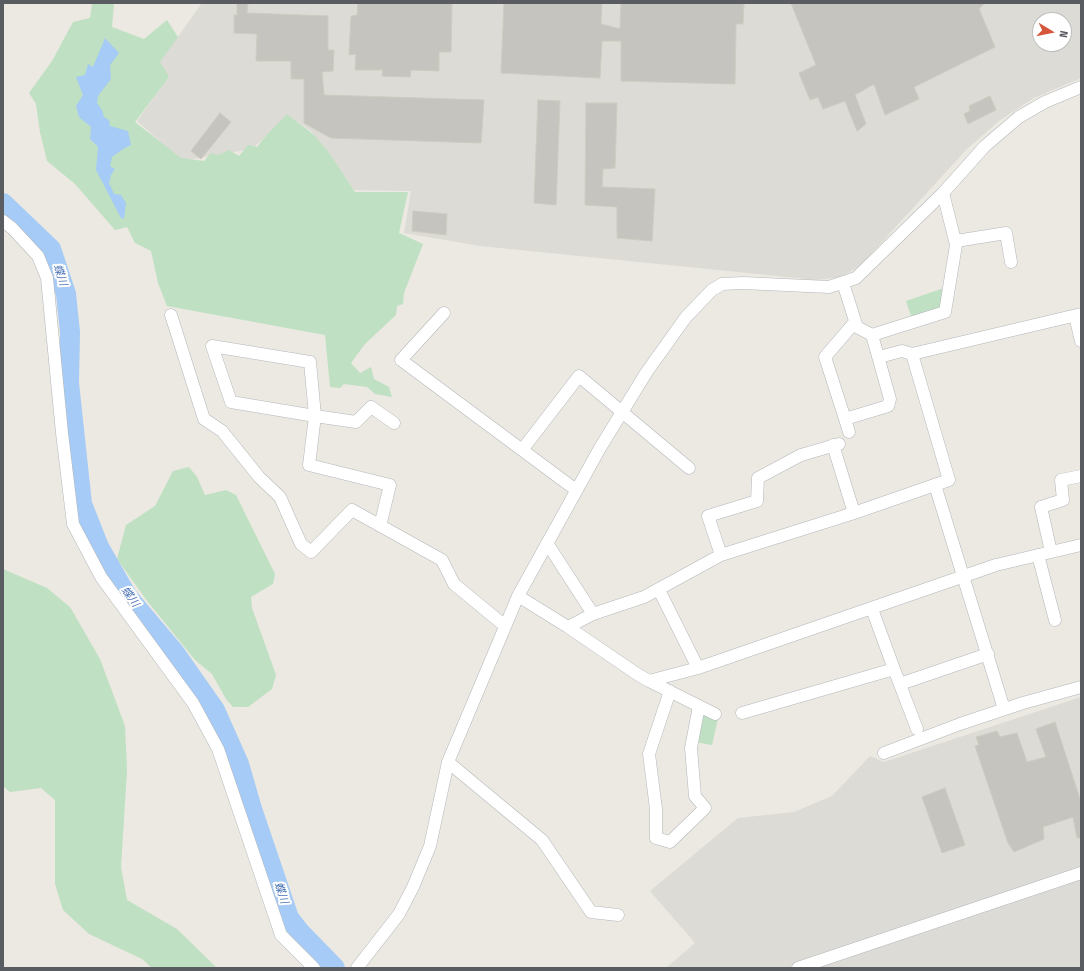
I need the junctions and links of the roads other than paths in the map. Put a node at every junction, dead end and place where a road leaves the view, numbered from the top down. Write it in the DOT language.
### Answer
graph roads {
  1 [pos="1081,87"];
  2 [pos="944,193"];
  3 [pos="3,221"];
  4 [pos="956,241"];
  5 [pos="1011,262"];
  6 [pos="843,283"];
  7 [pos="444,313"];
  8 [pos="170,315"];
  9 [pos="1078,315"];
  10 [pos="855,322"];
  11 [pos="872,335"];
  12 [pos="1081,341"];
  13 [pos="912,354"];
  14 [pos="879,357"];
  15 [pos="622,412"];
  16 [pos="315,416"];
  17 [pos="845,419"];
  18 [pos="394,423"];
  19 [pos="849,432"];
  20 [pos="522,450"];
  21 [pos="689,468"];
  22 [pos="1081,476"];
  23 [pos="935,485"];
  24 [pos="576,490"];
  25 [pos="854,513"];
  26 [pos="380,526"];
  27 [pos="547,543"];
  28 [pos="1081,545"];
  29 [pos="1051,552"];
  30 [pos="721,555"];
  31 [pos="1038,555"];
  32 [pos="964,576"];
  33 [pos="659,590"];
  34 [pos="518,596"];
  35 [pos="872,608"];
  36 [pos="593,614"];
  37 [pos="1055,620"];
  38 [pos="505,626"];
  39 [pos="568,627"];
  40 [pos="988,654"];
  41 [pos="698,668"];
  42 [pos="894,669"];
  43 [pos="649,681"];
  44 [pos="900,684"];
  45 [pos="1081,687"];
  46 [pos="670,692"];
  47 [pos="699,706"];
  48 [pos="1004,709"];
  49 [pos="742,713"];
  50 [pos="715,714"];
  51 [pos="917,729"];
  52 [pos="884,753"];
  53 [pos="448,762"];
  54 [pos="1081,873"];
  55 [pos="618,915"];
  56 [pos="358,966"];
  57 [pos="314,968"];
  58 [pos="798,968"];
  1 -- 2 [label="street"];
  2 -- 4 [label="street"];
  2 -- 6 [label="street"];
  3 -- 57 [label="street"];
  4 -- 5 [label="street"];
  4 -- 11 [label="street"];
  6 -- 10 [label="street"];
  6 -- 15 [label="street"];
  7 -- 20 [label="street"];
  8 -- 26 [label="street"];
  9 -- 12 [label="street"];
  9 -- 13 [label="street"];
  10 -- 11 [label="street"];
  10 -- 17 [label="street"];
  11 -- 14 [label="street"];
  13 -- 14 [label="street"];
  13 -- 23 [label="street"];
  14 -- 17 [label="street"];
  15 -- 20 [label="street"];
  15 -- 21 [label="street"];
  15 -- 24 [label="street"];
  16 -- 16 [label="street"];
  16 -- 18 [label="street"];
  16 -- 26 [label="street"];
  17 -- 19 [label="street"];
  20 -- 24 [label="street"];
  22 -- 29 [label="street"];
  23 -- 25 [label="street"];
  23 -- 32 [label="street"];
  24 -- 27 [label="street"];
  25 -- 30 [label="street"];
  25 -- 30 [label="street"];
  26 -- 38 [label="street"];
  27 -- 34 [label="street"];
  27 -- 36 [label="street"];
  28 -- 29 [label="street"];
  29 -- 31 [label="street"];
  30 -- 33 [label="street"];
  31 -- 32 [label="street"];
  31 -- 37 [label="street"];
  32 -- 35 [label="street"];
  32 -- 40 [label="street"];
  33 -- 36 [label="street"];
  33 -- 41 [label="street"];
  34 -- 38 [label="street"];
  34 -- 39 [label="street"];
  35 -- 41 [label="street"];
  35 -- 42 [label="street"];
  36 -- 39 [label="street"];
  38 -- 53 [label="street"];
  39 -- 43 [label="street"];
  40 -- 44 [label="street"];
  40 -- 48 [label="street"];
  41 -- 43 [label="street"];
  42 -- 44 [label="street"];
  42 -- 49 [label="street"];
  43 -- 46 [label="street"];
  44 -- 51 [label="street"];
  45 -- 48 [label="street"];
  46 -- 47 [label="street"];
  46 -- 47 [label="street"];
  47 -- 50 [label="street"];
  48 -- 52 [label="street"];
  53 -- 55 [label="street"];
  53 -- 56 [label="street"];
  54 -- 58 [label="street"];
}
